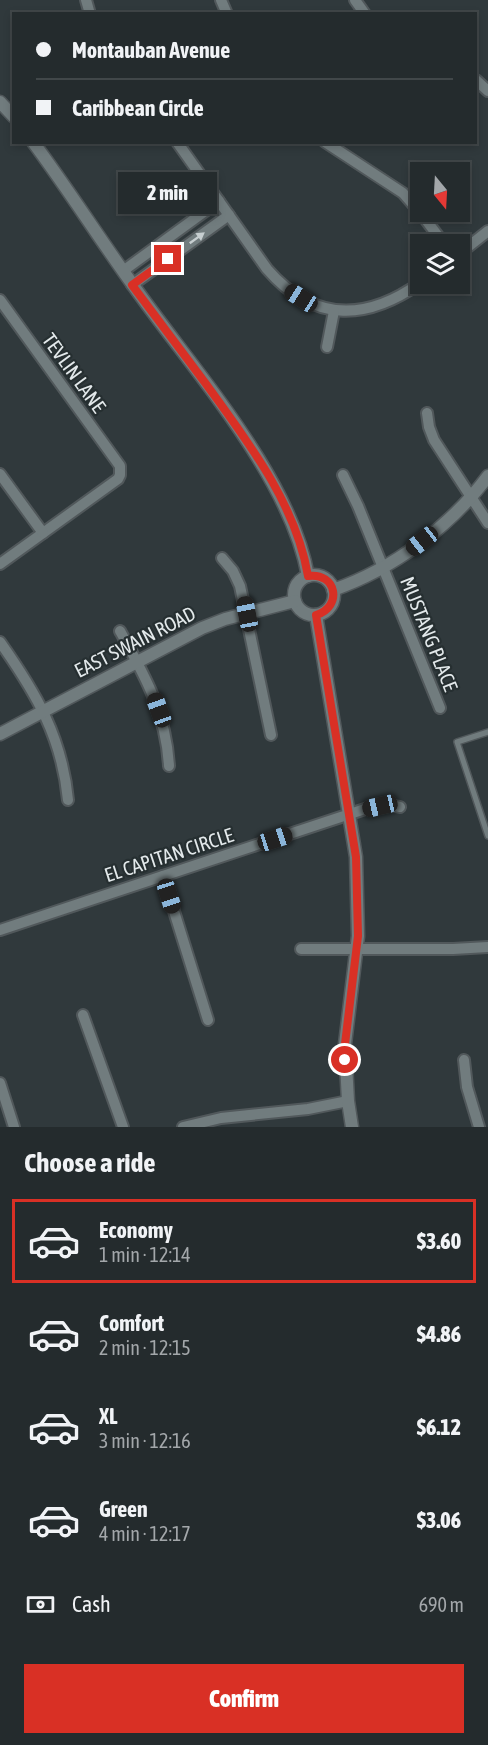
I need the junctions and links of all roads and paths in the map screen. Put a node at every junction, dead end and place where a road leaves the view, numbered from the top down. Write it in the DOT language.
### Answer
graph roads {
  1 [pos="0,102"];
  2 [pos="12,115"];
  3 [pos="34,144"];
  4 [pos="178,144"];
  5 [pos="328,144"];
  6 [pos="219,201"];
  7 [pos="229,215"];
  8 [pos="488,231"];
  9 [pos="436,234"];
  10 [pos="470,245"];
  11 [pos="123,271"];
  12 [pos="132,285"];
  13 [pos="410,290"];
  14 [pos="0,300"];
  15 [pos="334,311"];
  16 [pos="327,347"];
  17 [pos="427,413"];
  18 [pos="0,474"];
  19 [pos="343,475"];
  20 [pos="488,476"];
  21 [pos="470,497"];
  22 [pos="488,523"];
  23 [pos="43,534"];
  24 [pos="222,558"];
  25 [pos="0,564"];
  26 [pos="382,568"];
  27 [pos="308,576"];
  28 [pos="333,590"];
  29 [pos="295,601"];
  30 [pos="247,614"];
  31 [pos="316,615"];
  32 [pos="120,631"];
  33 [pos="0,642"];
  34 [pos="137,661"];
  35 [pos="440,708"];
  36 [pos="44,711"];
  37 [pos="488,732"];
  38 [pos="0,734"];
  39 [pos="271,735"];
  40 [pos="170,766"];
  41 [pos="68,800"];
  42 [pos="400,807"];
  43 [pos="350,815"];
  44 [pos="488,836"];
  45 [pos="163,876"];
  46 [pos="0,930"];
  47 [pos="488,947"];
  48 [pos="302,949"];
  49 [pos="357,949"];
  50 [pos="83,1015"];
  51 [pos="208,1020"];
  52 [pos="464,1060"];
  53 [pos="0,1083"];
  54 [pos="348,1101"];
  55 [pos="14,1127"];
  56 [pos="123,1127"];
  57 [pos="183,1127"];
  58 [pos="352,1127"];
  59 [pos="479,1127"];
  1 -- 2 [label="street"];
  3 -- 11 [label="street"];
  4 -- 6 [label="street"];
  5 -- 9 [label="street"];
  6 -- 7 [label="street"];
  6 -- 11 [label="street"];
  12 -- 7 [label="street, one-way"];
  7 -- 15 [label="street"];
  8 -- 10 [label="street"];
  11 -- 12 [label="street"];
  12 -- 27 [label="street"];
  13 -- 15 [label="street"];
  14 -- 23 [label="street, TEVLIN LANE"];
  15 -- 16 [label="street"];
  17 -- 21 [label="street"];
  18 -- 23 [label="street"];
  19 -- 26 [label="street, MUSTANG PLACE"];
  20 -- 21 [label="street"];
  21 -- 22 [label="street"];
  21 -- 26 [label="street"];
  23 -- 25 [label="street"];
  24 -- 30 [label="street"];
  26 -- 28 [label="street"];
  26 -- 35 [label="street, MUSTANG PLACE"];
  27 -- 28 [label="street"];
  27 -- 29 [label="street"];
  28 -- 31 [label="street"];
  29 -- 30 [label="street, EAST SWAIN ROAD"];
  29 -- 31 [label="street"];
  30 -- 34 [label="street, EAST SWAIN ROAD"];
  30 -- 39 [label="street"];
  31 -- 43 [label="street"];
  32 -- 34 [label="street"];
  33 -- 36 [label="street"];
  34 -- 36 [label="street, EAST SWAIN ROAD"];
  34 -- 40 [label="street"];
  36 -- 38 [label="street, EAST SWAIN ROAD"];
  36 -- 41 [label="street"];
  37 -- 44 [label="lane"];
  42 -- 43 [label="street, EL CAPITAN CIRCLE"];
  43 -- 45 [label="street, EL CAPITAN CIRCLE"];
  43 -- 49 [label="street"];
  45 -- 46 [label="street, EL CAPITAN CIRCLE"];
  45 -- 51 [label="street"];
  47 -- 49 [label="street"];
  48 -- 49 [label="street"];
  49 -- 54 [label="street"];
  50 -- 56 [label="street"];
  52 -- 59 [label="street"];
  53 -- 55 [label="street"];
  54 -- 57 [label="street"];
  54 -- 58 [label="street"];
}
